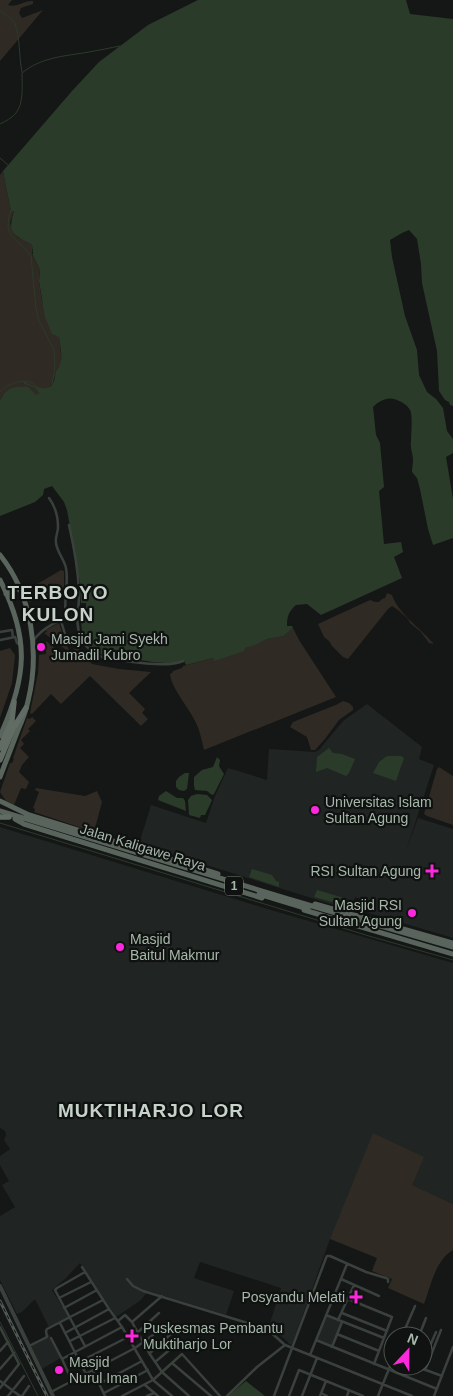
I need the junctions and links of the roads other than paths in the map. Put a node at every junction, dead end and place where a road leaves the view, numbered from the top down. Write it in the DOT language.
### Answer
graph roads {
  1 [pos="49,498"];
  2 [pos="69,525"];
  3 [pos="0,555"];
  4 [pos="0,580"];
  5 [pos="19,588"];
  6 [pos="6,594"];
  7 [pos="77,617"];
  8 [pos="66,618"];
  9 [pos="61,621"];
  10 [pos="32,631"];
  11 [pos="0,632"];
  12 [pos="39,632"];
  13 [pos="14,637"];
  14 [pos="0,640"];
  15 [pos="32,642"];
  16 [pos="68,644"];
  17 [pos="21,645"];
  18 [pos="183,661"];
  19 [pos="14,702"];
  20 [pos="26,708"];
  21 [pos="0,736"];
  22 [pos="0,748"];
  23 [pos="0,760"];
  24 [pos="0,777"];
  25 [pos="0,801"];
  26 [pos="0,814"];
  27 [pos="26,814"];
  28 [pos="9,817"];
  29 [pos="15,819"];
  30 [pos="61,830"];
  31 [pos="290,900"];
  32 [pos="377,925"];
  33 [pos="453,943"];
  34 [pos="453,950"];
  35 [pos="347,1264"];
  36 [pos="82,1267"];
  37 [pos="85,1272"];
  38 [pos="128,1279"];
  39 [pos="341,1280"];
  40 [pos="91,1282"];
  41 [pos="388,1282"];
  42 [pos="354,1285"];
  43 [pos="0,1286"];
  44 [pos="97,1290"];
  45 [pos="162,1296"];
  46 [pos="379,1296"];
  47 [pos="59,1298"];
  48 [pos="348,1299"];
  49 [pos="103,1300"];
  50 [pos="415,1306"];
  51 [pos="64,1308"];
  52 [pos="109,1309"];
  53 [pos="159,1313"];
  54 [pos="342,1313"];
  55 [pos="326,1315"];
  56 [pos="70,1318"];
  57 [pos="115,1318"];
  58 [pos="426,1318"];
  59 [pos="338,1320"];
  60 [pos="118,1321"];
  61 [pos="132,1322"];
  62 [pos="342,1322"];
  63 [pos="60,1323"];
  64 [pos="389,1326"];
  65 [pos="406,1326"];
  66 [pos="423,1326"];
  67 [pos="76,1327"];
  68 [pos="122,1327"];
  69 [pos="0,1328"];
  70 [pos="383,1329"];
  71 [pos="441,1330"];
  72 [pos="138,1332"];
  73 [pos="173,1332"];
  74 [pos="436,1332"];
  75 [pos="1,1333"];
  76 [pos="65,1333"];
  77 [pos="337,1334"];
  78 [pos="153,1335"];
  79 [pos="128,1336"];
  80 [pos="80,1337"];
  81 [pos="51,1338"];
  82 [pos="383,1338"];
  83 [pos="433,1339"];
  84 [pos="316,1340"];
  85 [pos="383,1341"];
  86 [pos="8,1342"];
  87 [pos="70,1342"];
  88 [pos="144,1342"];
  89 [pos="179,1342"];
  90 [pos="29,1346"];
  91 [pos="85,1346"];
  92 [pos="289,1346"];
  93 [pos="332,1347"];
  94 [pos="453,1347"];
  95 [pos="135,1348"];
  96 [pos="433,1350"];
  97 [pos="379,1351"];
  98 [pos="0,1352"];
  99 [pos="14,1353"];
  100 [pos="75,1353"];
  101 [pos="149,1353"];
  102 [pos="310,1355"];
  103 [pos="317,1358"];
  104 [pos="62,1359"];
  105 [pos="142,1361"];
  106 [pos="80,1362"];
  107 [pos="156,1362"];
  108 [pos="172,1363"];
  109 [pos="374,1364"];
  110 [pos="383,1368"];
  111 [pos="0,1369"];
  112 [pos="148,1370"];
  113 [pos="93,1371"];
  114 [pos="162,1372"];
  115 [pos="433,1373"];
  116 [pos="86,1374"];
  117 [pos="310,1374"];
  118 [pos="24,1376"];
  119 [pos="386,1376"];
  120 [pos="404,1376"];
  121 [pos="442,1376"];
  122 [pos="154,1380"];
  123 [pos="0,1381"];
  124 [pos="72,1381"];
  125 [pos="326,1381"];
  126 [pos="4,1383"];
  127 [pos="99,1384"];
  128 [pos="383,1384"];
  129 [pos="146,1385"];
  130 [pos="29,1386"];
  131 [pos="0,1388"];
  132 [pos="437,1389"];
  133 [pos="12,1390"];
  134 [pos="349,1390"];
  135 [pos="154,1392"];
  136 [pos="52,1394"];
  137 [pos="104,1395"];
  138 [pos="320,1395"];
  139 [pos="8,1396"];
  140 [pos="21,1396"];
  141 [pos="122,1396"];
  142 [pos="147,1396"];
  143 [pos="158,1396"];
  144 [pos="172,1396"];
  145 [pos="189,1396"];
  146 [pos="211,1396"];
  147 [pos="220,1396"];
  148 [pos="227,1396"];
  149 [pos="274,1396"];
  150 [pos="289,1396"];
  151 [pos="302,1396"];
  152 [pos="327,1396"];
  153 [pos="347,1396"];
  154 [pos="361,1396"];
  155 [pos="378,1396"];
  156 [pos="412,1396"];
  157 [pos="434,1396"];
  1 -- 8 [label="street"];
  2 -- 7 [label="street"];
  3 -- 5 [label="highway"];
  4 -- 6 [label="highway"];
  5 -- 6 [label="highway"];
  5 -- 10 [label="highway"];
  6 -- 17 [label="highway"];
  7 -- 8 [label="street"];
  7 -- 18 [label="street"];
  8 -- 9 [label="street"];
  9 -- 12 [label="street"];
  9 -- 16 [label="street"];
  10 -- 12 [label="street"];
  10 -- 15 [label="highway"];
  11 -- 13 [label="street"];
  12 -- 15 [label="street"];
  13 -- 14 [label="street"];
  13 -- 17 [label="street"];
  15 -- 20 [label="highway"];
  17 -- 19 [label="highway"];
  19 -- 21 [label="highway"];
  19 -- 22 [label="highway"];
  20 -- 23 [label="highway"];
  20 -- 24 [label="highway"];
  25 -- 27 [label="highway, 1"];
  26 -- 28 [label="highway"];
  26 -- 30 [label="highway"];
  27 -- 30 [label="highway, 1"];
  27 -- 31 [label="highway"];
  28 -- 29 [label="highway, Jalan Kaligawe Raya / 1"];
  29 -- 31 [label="highway, Jalan Kaligawe Raya / 1"];
  29 -- 34 [label="highway"];
  30 -- 31 [label="highway, Jalan Kaligawe Raya / 1"];
  31 -- 32 [label="highway, Jalan Kaligawe Raya / 1"];
  32 -- 33 [label="highway"];
  32 -- 34 [label="highway, Jalan Kaligawe Raya / 1"];
  35 -- 39 [label="street"];
  35 -- 41 [label="street"];
  35 -- 92 [label="street"];
  36 -- 37 [label="street"];
  37 -- 40 [label="street"];
  37 -- 47 [label="street"];
  38 -- 45 [label="street"];
  39 -- 42 [label="street"];
  39 -- 55 [label="street"];
  40 -- 44 [label="street"];
  40 -- 47 [label="street"];
  42 -- 46 [label="street"];
  42 -- 48 [label="street"];
  43 -- 90 [label="street"];
  44 -- 49 [label="street"];
  44 -- 51 [label="street"];
  45 -- 61 [label="street"];
  45 -- 92 [label="street"];
  47 -- 51 [label="street"];
  48 -- 54 [label="street"];
  48 -- 64 [label="street"];
  49 -- 52 [label="street"];
  49 -- 56 [label="street"];
  50 -- 65 [label="street"];
  51 -- 56 [label="street"];
  52 -- 57 [label="street"];
  52 -- 67 [label="street"];
  53 -- 72 [label="street"];
  54 -- 59 [label="street"];
  54 -- 70 [label="street"];
  55 -- 59 [label="street"];
  55 -- 84 [label="street"];
  56 -- 63 [label="street"];
  56 -- 67 [label="street"];
  57 -- 60 [label="street"];
  57 -- 80 [label="street"];
  58 -- 66 [label="street"];
  59 -- 62 [label="street"];
  60 -- 61 [label="street"];
  60 -- 68 [label="street"];
  61 -- 72 [label="street"];
  62 -- 77 [label="street"];
  62 -- 82 [label="street"];
  63 -- 76 [label="street"];
  63 -- 90 [label="street"];
  67 -- 76 [label="street"];
  67 -- 80 [label="street"];
  68 -- 79 [label="street"];
  68 -- 91 [label="street"];
  69 -- 75 [label="street"];
  71 -- 96 [label="street"];
  72 -- 88 [label="street"];
  73 -- 101 [label="street"];
  74 -- 83 [label="street"];
  75 -- 86 [label="street"];
  76 -- 87 [label="street"];
  77 -- 93 [label="street"];
  77 -- 97 [label="street"];
  78 -- 88 [label="street"];
  79 -- 95 [label="street"];
  79 -- 106 [label="street"];
  80 -- 87 [label="street"];
  80 -- 91 [label="street"];
  81 -- 104 [label="street"];
  84 -- 93 [label="street"];
  84 -- 102 [label="street"];
  85 -- 97 [label="street"];
  86 -- 98 [label="street"];
  86 -- 99 [label="street"];
  87 -- 100 [label="street"];
  88 -- 95 [label="street"];
  88 -- 101 [label="street"];
  89 -- 107 [label="street"];
  90 -- 136 [label="street"];
  91 -- 100 [label="street"];
  92 -- 102 [label="street"];
  92 -- 148 [label="street"];
  92 -- 149 [label="street"];
  93 -- 109 [label="street"];
  94 -- 121 [label="street"];
  95 -- 105 [label="street"];
  95 -- 113 [label="street"];
  97 -- 109 [label="street"];
  99 -- 111 [label="street"];
  99 -- 126 [label="street"];
  100 -- 104 [label="street"];
  100 -- 106 [label="street"];
  101 -- 107 [label="street"];
  102 -- 103 [label="street"];
  103 -- 117 [label="street"];
  103 -- 128 [label="street"];
  104 -- 124 [label="street"];
  105 -- 112 [label="street"];
  105 -- 127 [label="street"];
  106 -- 116 [label="street"];
  107 -- 114 [label="street"];
  108 -- 114 [label="street"];
  108 -- 146 [label="street"];
  108 -- 147 [label="street"];
  109 -- 110 [label="street"];
  112 -- 122 [label="street"];
  112 -- 137 [label="street"];
  113 -- 116 [label="street"];
  113 -- 127 [label="street"];
  114 -- 122 [label="street"];
  114 -- 145 [label="street"];
  115 -- 121 [label="street"];
  116 -- 124 [label="street"];
  117 -- 125 [label="street"];
  117 -- 150 [label="street"];
  117 -- 151 [label="street"];
  118 -- 133 [label="street"];
  119 -- 128 [label="street"];
  120 -- 132 [label="street"];
  121 -- 132 [label="street"];
  122 -- 129 [label="street"];
  122 -- 144 [label="street"];
  123 -- 126 [label="street"];
  124 -- 136 [label="street"];
  125 -- 134 [label="street"];
  125 -- 138 [label="street"];
  126 -- 131 [label="street"];
  126 -- 133 [label="street"];
  127 -- 137 [label="street"];
  128 -- 155 [label="street"];
  128 -- 156 [label="street"];
  129 -- 135 [label="street"];
  129 -- 141 [label="street"];
  130 -- 140 [label="street"];
  132 -- 157 [label="street"];
  133 -- 139 [label="street"];
  133 -- 140 [label="street"];
  134 -- 153 [label="street"];
  134 -- 154 [label="street"];
  135 -- 142 [label="street"];
  135 -- 143 [label="street"];
  138 -- 152 [label="street"];
}
